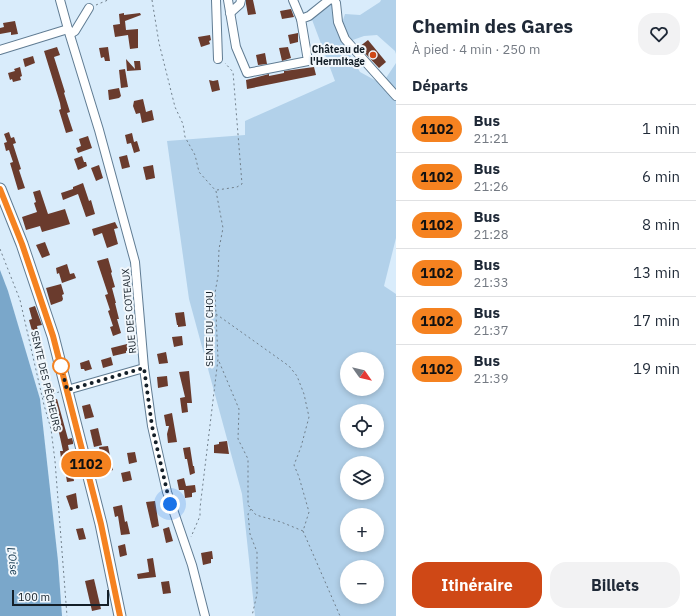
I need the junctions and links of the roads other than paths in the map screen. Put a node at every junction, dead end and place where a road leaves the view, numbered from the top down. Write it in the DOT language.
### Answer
graph roads {
  1 [pos="52,0"];
  2 [pos="216,0"];
  3 [pos="228,0"];
  4 [pos="241,0"];
  5 [pos="293,0"];
  6 [pos="329,0"];
  7 [pos="334,0"];
  8 [pos="61,4"];
  9 [pos="89,8"];
  10 [pos="230,13"];
  11 [pos="301,19"];
  12 [pos="69,32"];
  13 [pos="0,50"];
  14 [pos="218,59"];
  15 [pos="396,96"];
  16 [pos="0,189"];
  17 [pos="144,368"];
  18 [pos="67,390"];
  19 [pos="120,616"];
  20 [pos="205,616"];
  1 -- 8 [label="street"];
  2 -- 14 [label="street"];
  3 -- 10 [label="street"];
  4 -- 10 [label="street"];
  5 -- 11 [label="street"];
  6 -- 11 [label="street"];
  7 -- 15 [label="street"];
  8 -- 12 [label="street, RUE DES COTEAUX"];
  9 -- 12 [label="street"];
  10 -- 11 [label="street"];
  12 -- 13 [label="street"];
  12 -- 17 [label="street, RUE DES COTEAUX"];
  16 -- 18 [label="main road"];
  17 -- 18 [label="street"];
  17 -- 20 [label="street, RUE DES COTEAUX"];
  18 -- 19 [label="main road"];
}
